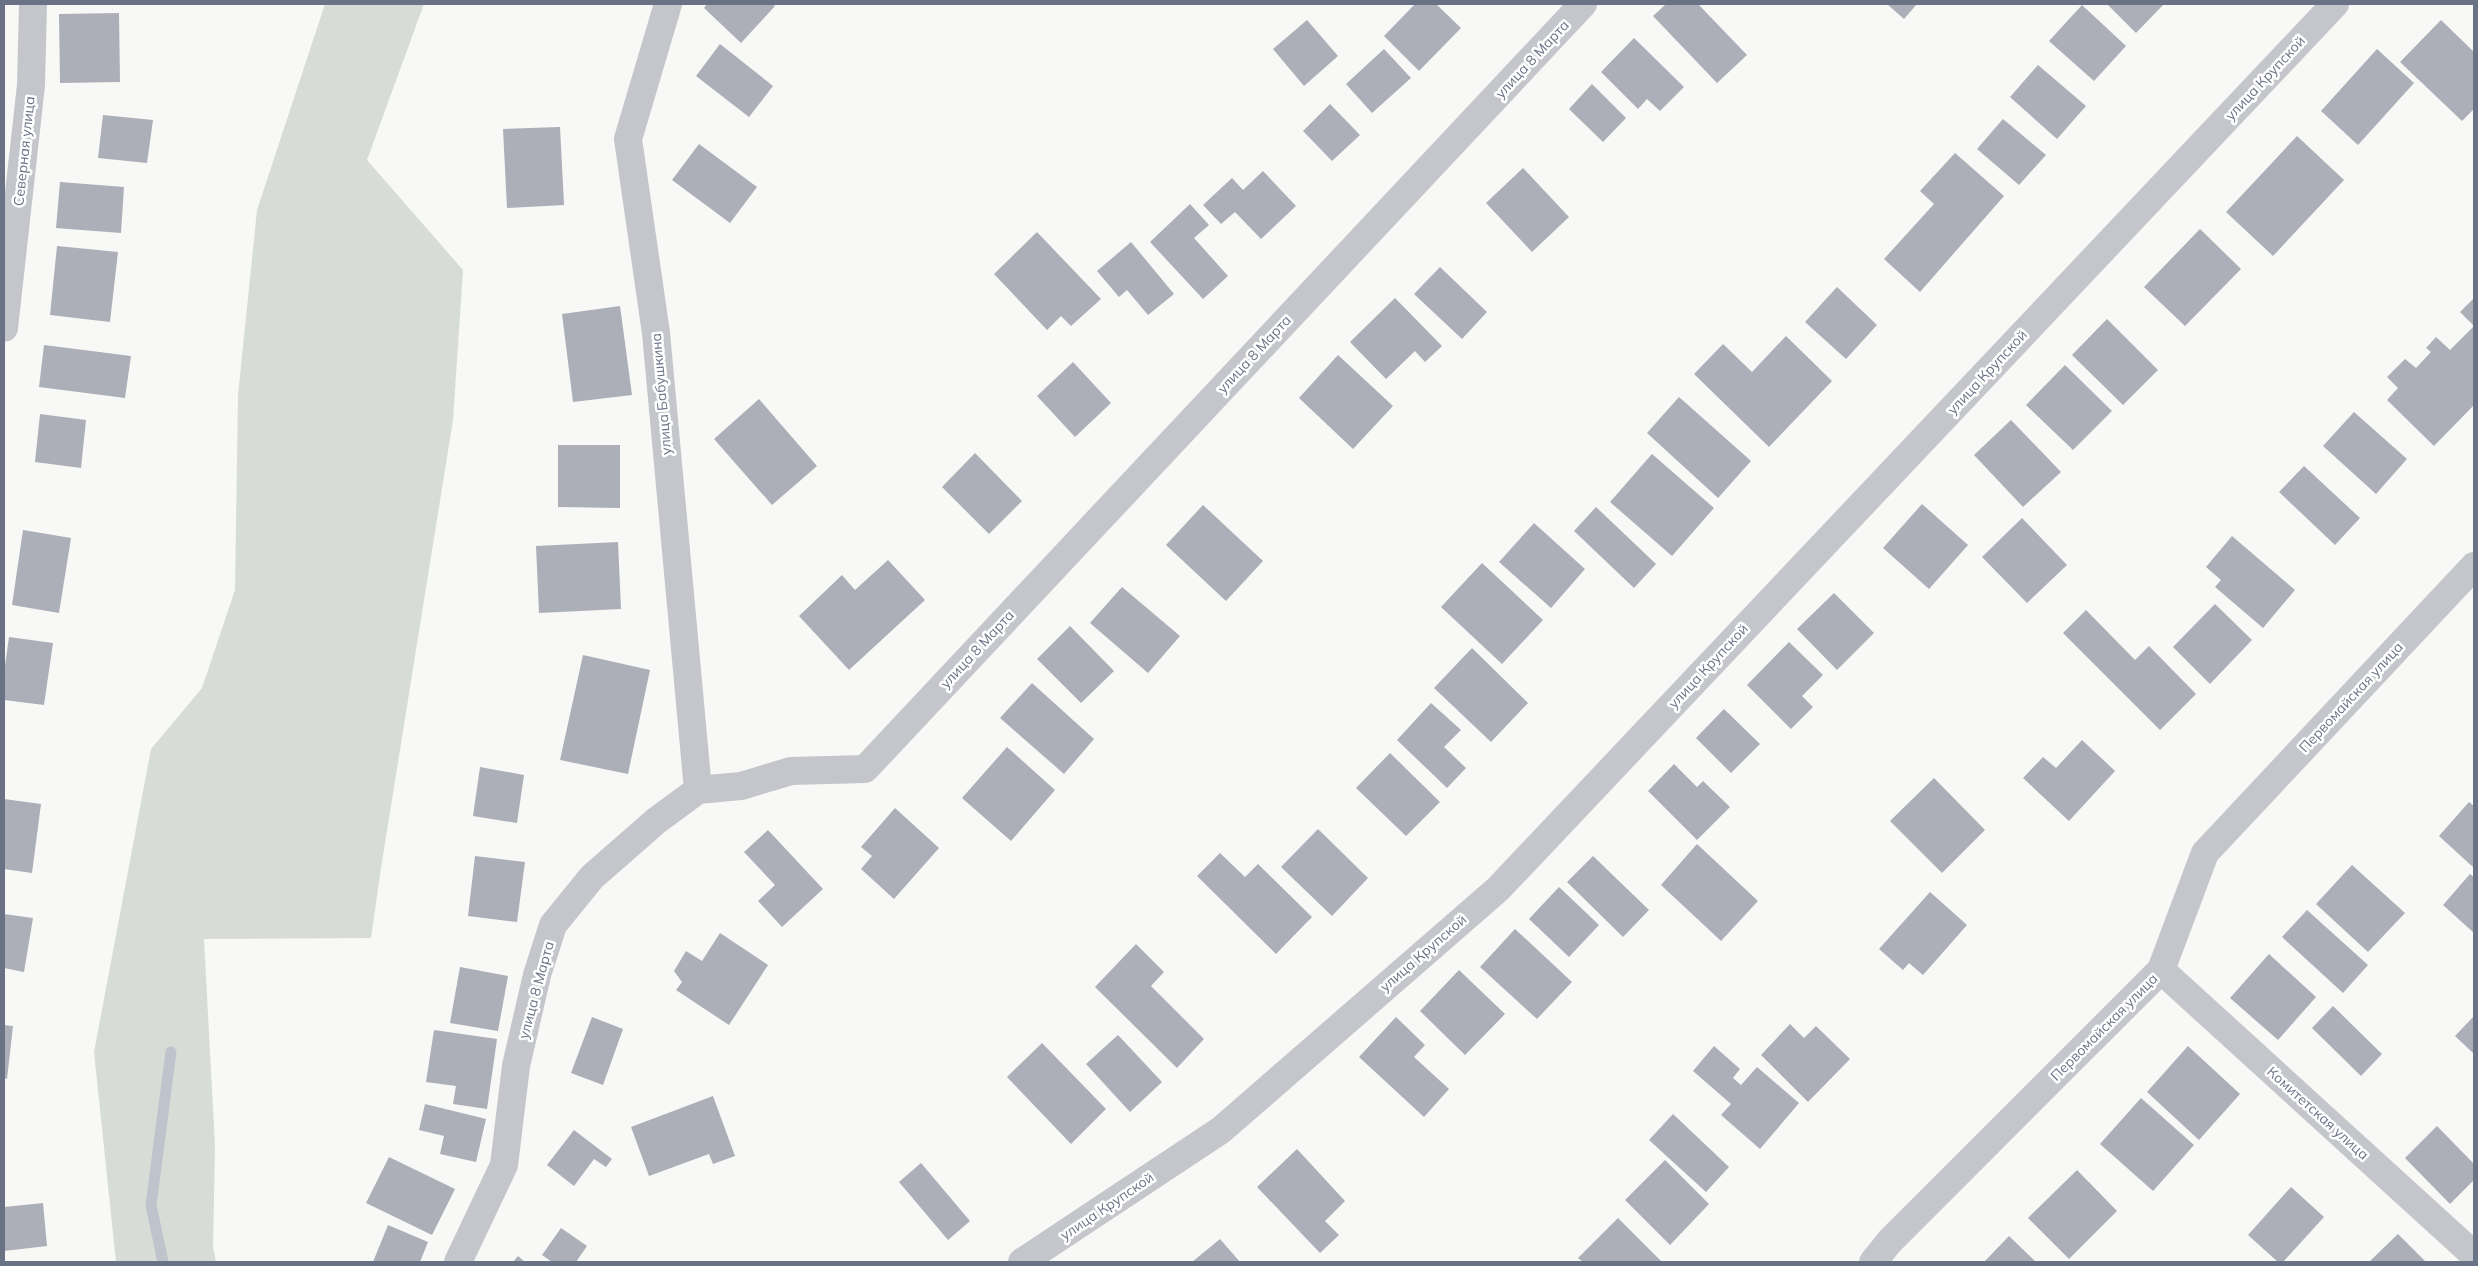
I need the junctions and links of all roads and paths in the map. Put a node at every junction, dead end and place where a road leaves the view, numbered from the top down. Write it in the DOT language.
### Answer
graph roads {
  1 [pos="33,4"];
  2 [pos="668,4"];
  3 [pos="1584,4"];
  4 [pos="2335,4"];
  5 [pos="4,328"];
  6 [pos="2474,566"];
  7 [pos="698,790"];
  8 [pos="2161,970"];
  9 [pos="2474,1255"];
  10 [pos="458,1262"];
  11 [pos="1022,1262"];
  12 [pos="1873,1262"];
  1 -- 5 [label="street, Северная улица"];
  2 -- 7 [label="street, улица Бабушкина"];
  3 -- 7 [label="street, улица 8 Марта"];
  4 -- 11 [label="street, улица Крупской"];
  6 -- 8 [label="street, Первомайская улица"];
  7 -- 10 [label="street, улица 8 Марта"];
  8 -- 9 [label="street, Комитетская улица"];
  8 -- 12 [label="street, Первомайская улица"];
}
